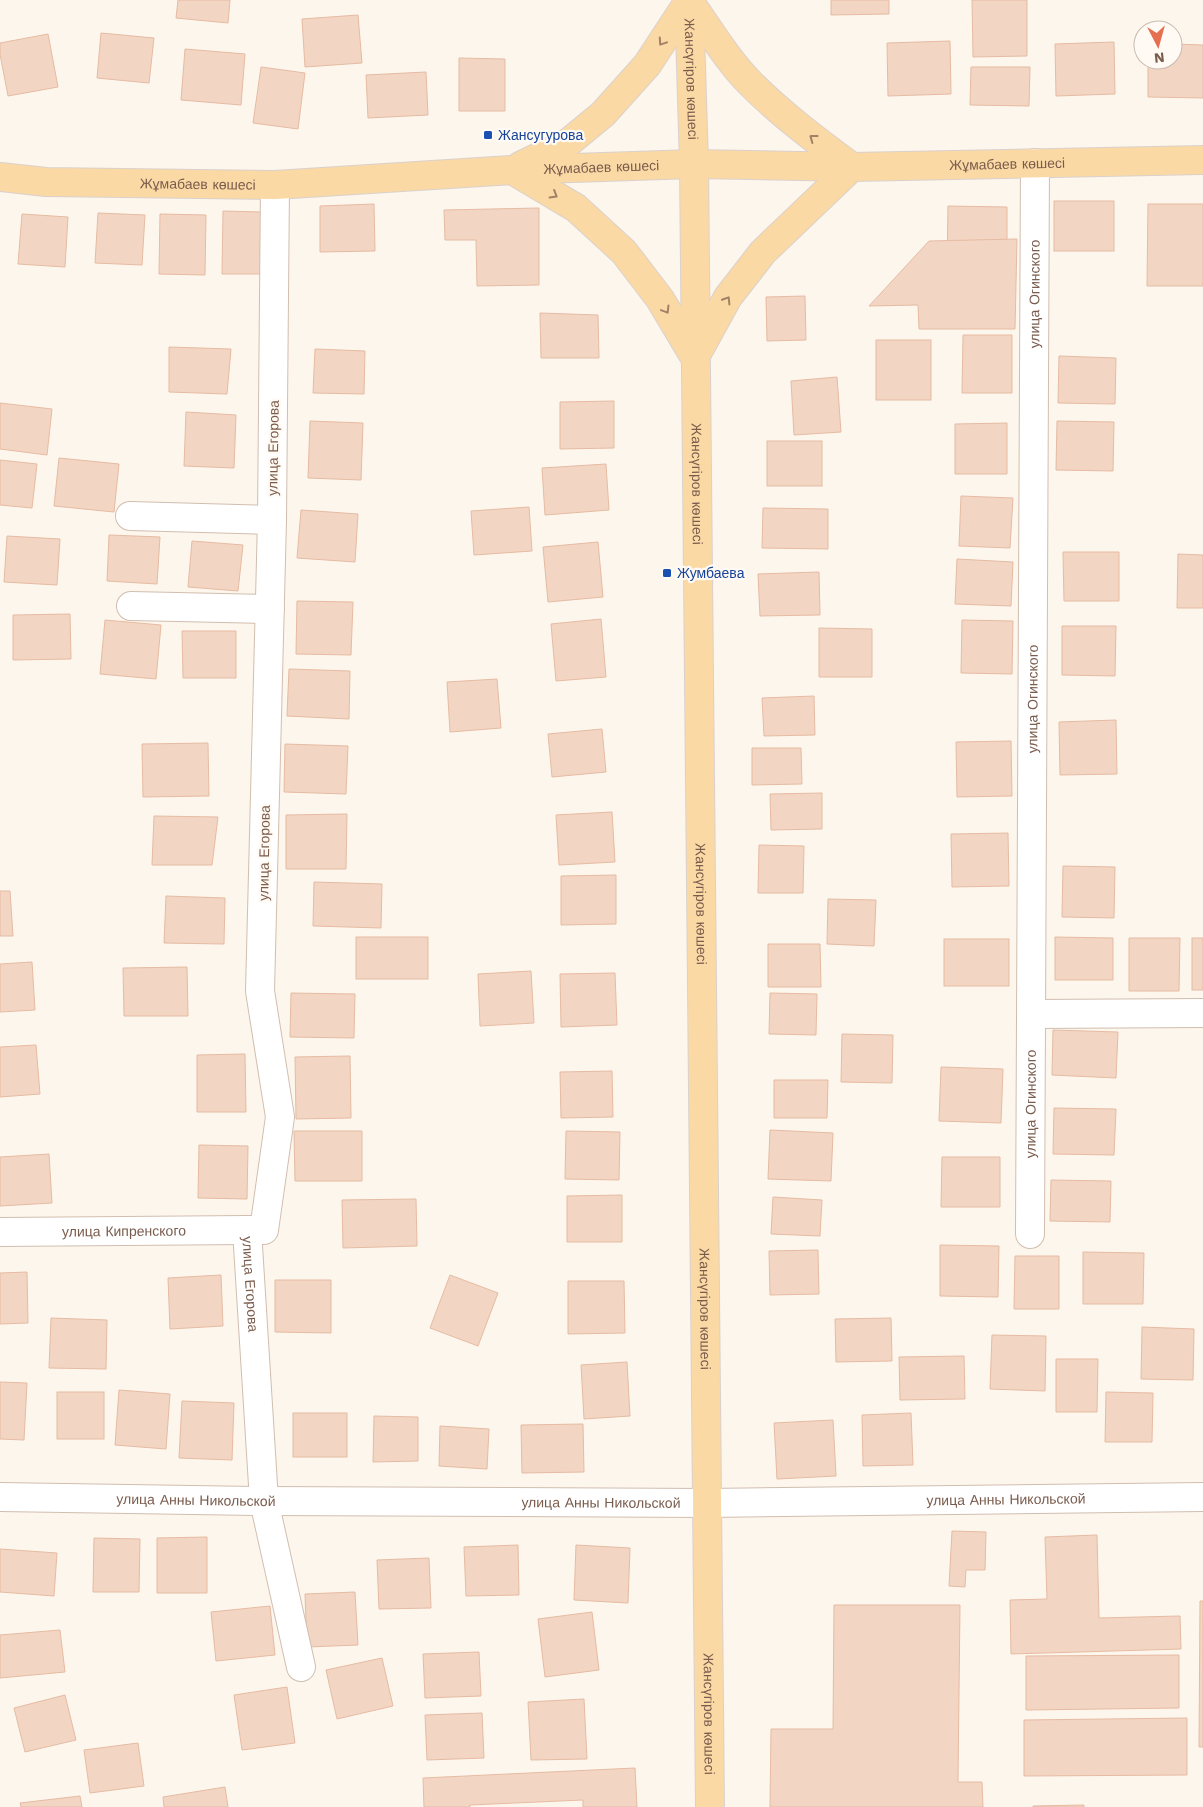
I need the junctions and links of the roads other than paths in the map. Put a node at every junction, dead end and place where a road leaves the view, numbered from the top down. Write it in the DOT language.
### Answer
graph roads {
  1 [pos="690,1"];
  2 [pos="1203,160"];
  3 [pos="1035,163"];
  4 [pos="694,164"];
  5 [pos="852,167"];
  6 [pos="512,170"];
  7 [pos="0,177"];
  8 [pos="275,185"];
  9 [pos="695,357"];
  10 [pos="130,516"];
  11 [pos="272,520"];
  12 [pos="132,606"];
  13 [pos="270,610"];
  14 [pos="1203,1013"];
  15 [pos="1032,1014"];
  16 [pos="247,1230"];
  17 [pos="0,1232"];
  18 [pos="1030,1234"];
  19 [pos="0,1497"];
  20 [pos="1203,1498"];
  21 [pos="264,1501"];
  22 [pos="707,1503"];
  23 [pos="301,1666"];
  24 [pos="710,1807"];
  1 -- 4 [label="main road, Жансүгіров көшесі"];
  5 -- 1 [label="main road, one-way"];
  1 -- 6 [label="main road, one-way"];
  2 -- 3 [label="main road, Жұмабаев көшесі"];
  3 -- 5 [label="main road, Жұмабаев көшесі"];
  3 -- 15 [label="street, улица Огинского"];
  4 -- 5 [label="main road, Жұмабаев көшесі"];
  4 -- 6 [label="main road, Жұмабаев көшесі"];
  4 -- 9 [label="main road, Жансүгіров көшесі"];
  9 -- 5 [label="main road, one-way"];
  6 -- 8 [label="main road, Жұмабаев көшесі"];
  6 -- 9 [label="main road, one-way"];
  7 -- 8 [label="main road, Жұмабаев көшесі"];
  8 -- 11 [label="street, улица Егорова"];
  9 -- 22 [label="main road, Жансүгіров көшесі"];
  10 -- 11 [label="street"];
  11 -- 13 [label="street, улица Егорова"];
  12 -- 13 [label="street"];
  13 -- 16 [label="street, улица Егорова"];
  14 -- 15 [label="street"];
  15 -- 18 [label="street, улица Огинского"];
  16 -- 17 [label="street, улица Кипренского"];
  16 -- 21 [label="street, улица Егорова"];
  19 -- 21 [label="street, улица Анны Никольской"];
  20 -- 22 [label="street, улица Анны Никольской"];
  21 -- 22 [label="street, улица Анны Никольской"];
  21 -- 23 [label="street, улица Егорова"];
  22 -- 24 [label="main road, Жансүгіров көшесі"];
}
